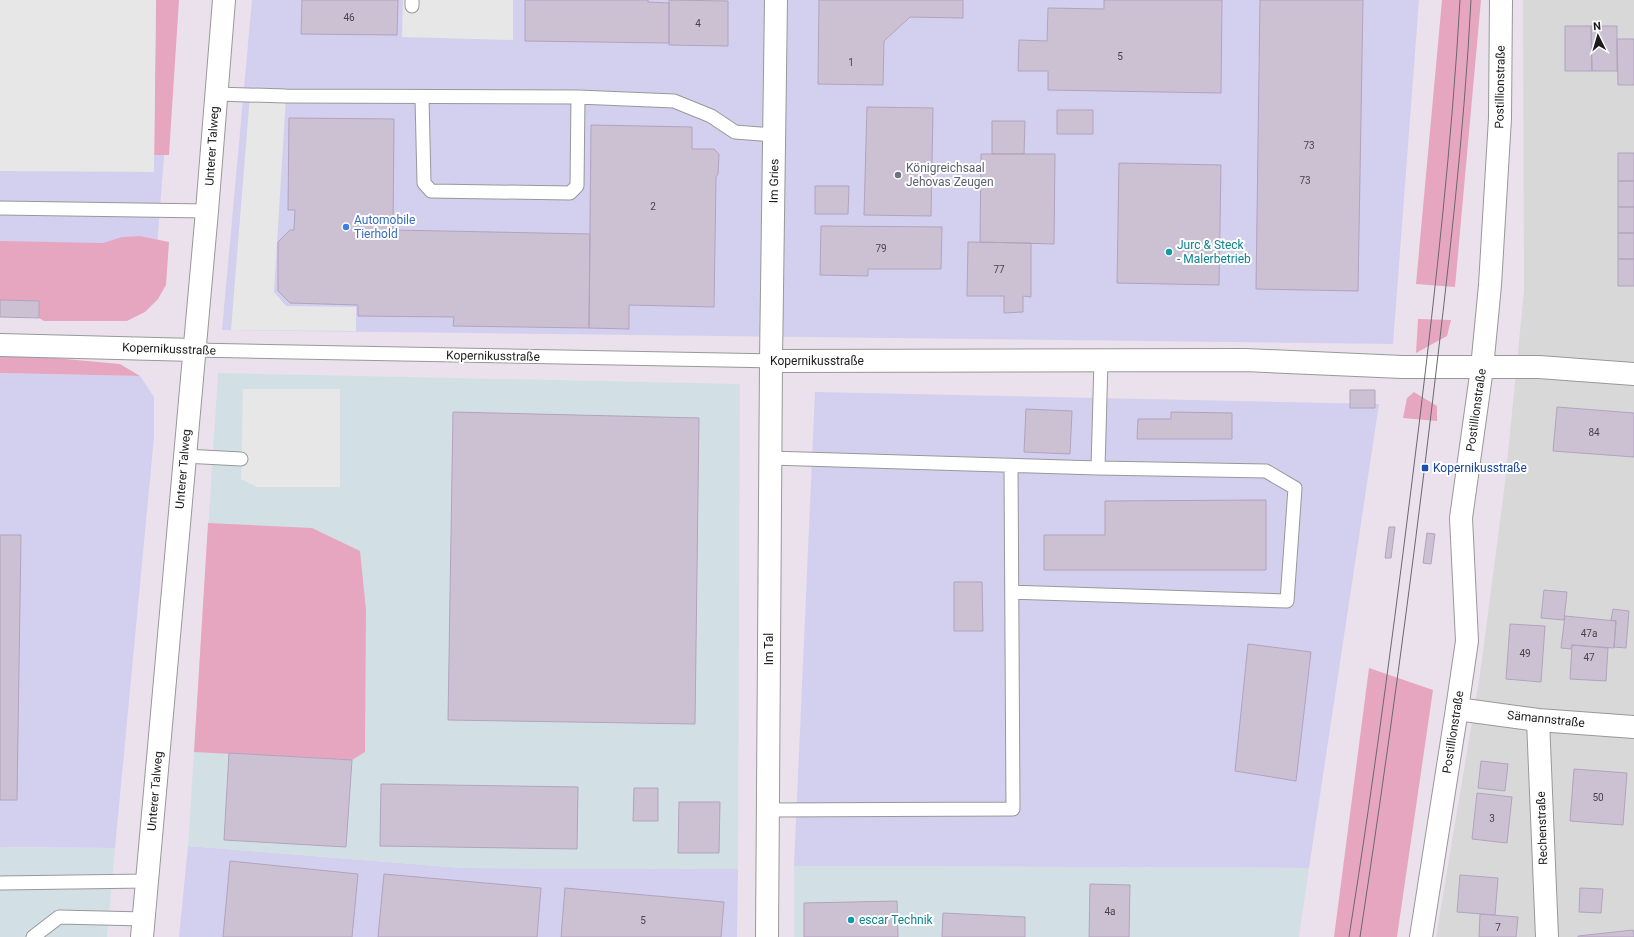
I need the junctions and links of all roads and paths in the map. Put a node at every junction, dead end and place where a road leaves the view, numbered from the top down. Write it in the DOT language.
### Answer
graph roads {
  1 [pos="224,0"];
  2 [pos="776,0"];
  3 [pos="1501,0"];
  4 [pos="216,94"];
  5 [pos="422,97"];
  6 [pos="578,97"];
  7 [pos="774,135"];
  8 [pos="0,208"];
  9 [pos="207,210"];
  10 [pos="0,345"];
  11 [pos="195,350"];
  12 [pos="1101,360"];
  13 [pos="771,361"];
  14 [pos="1482,368"];
  15 [pos="1634,374"];
  16 [pos="184,456"];
  17 [pos="770,458"];
  18 [pos="241,460"];
  19 [pos="1011,466"];
  20 [pos="1098,468"];
  21 [pos="1012,592"];
  22 [pos="1458,709"];
  23 [pos="1538,720"];
  24 [pos="1634,727"];
  25 [pos="768,810"];
  26 [pos="147,881"];
  27 [pos="0,883"];
  28 [pos="143,928"];
  29 [pos="33,937"];
  30 [pos="767,937"];
  31 [pos="1420,937"];
  32 [pos="1547,937"];
  1 -- 4 [label="street, Unterer Talweg"];
  2 -- 7 [label="street, Im Gries"];
  3 -- 14 [label="street, Postillionstraße"];
  4 -- 5 [label="lane"];
  4 -- 9 [label="street, Unterer Talweg"];
  5 -- 6 [label="lane"];
  5 -- 6 [label="lane"];
  6 -- 7 [label="lane"];
  7 -- 13 [label="street, Im Gries"];
  8 -- 9 [label="lane"];
  9 -- 11 [label="street, Unterer Talweg"];
  10 -- 11 [label="street, Kopernikusstraße"];
  11 -- 13 [label="lane, Kopernikusstraße"];
  11 -- 16 [label="street, Unterer Talweg"];
  12 -- 13 [label="street, Kopernikusstraße"];
  12 -- 14 [label="street, Kopernikusstraße"];
  12 -- 20 [label="lane"];
  13 -- 17 [label="street, Im Tal"];
  14 -- 15 [label="street, Kopernikusstraße"];
  14 -- 22 [label="street, Postillionstraße"];
  16 -- 18 [label="lane"];
  16 -- 26 [label="street, Unterer Talweg"];
  17 -- 19 [label="lane"];
  17 -- 25 [label="street, Im Tal"];
  19 -- 20 [label="lane"];
  19 -- 21 [label="lane"];
  20 -- 21 [label="lane"];
  21 -- 25 [label="lane"];
  22 -- 23 [label="street, Sämannstraße"];
  22 -- 31 [label="street, Postillionstraße"];
  23 -- 24 [label="street, Sämannstraße"];
  23 -- 32 [label="street, Rechenstraße"];
  25 -- 30 [label="street, Im Tal"];
  26 -- 27 [label="lane"];
  26 -- 28 [label="street, Unterer Talweg"];
  28 -- 29 [label="lane"];
}
